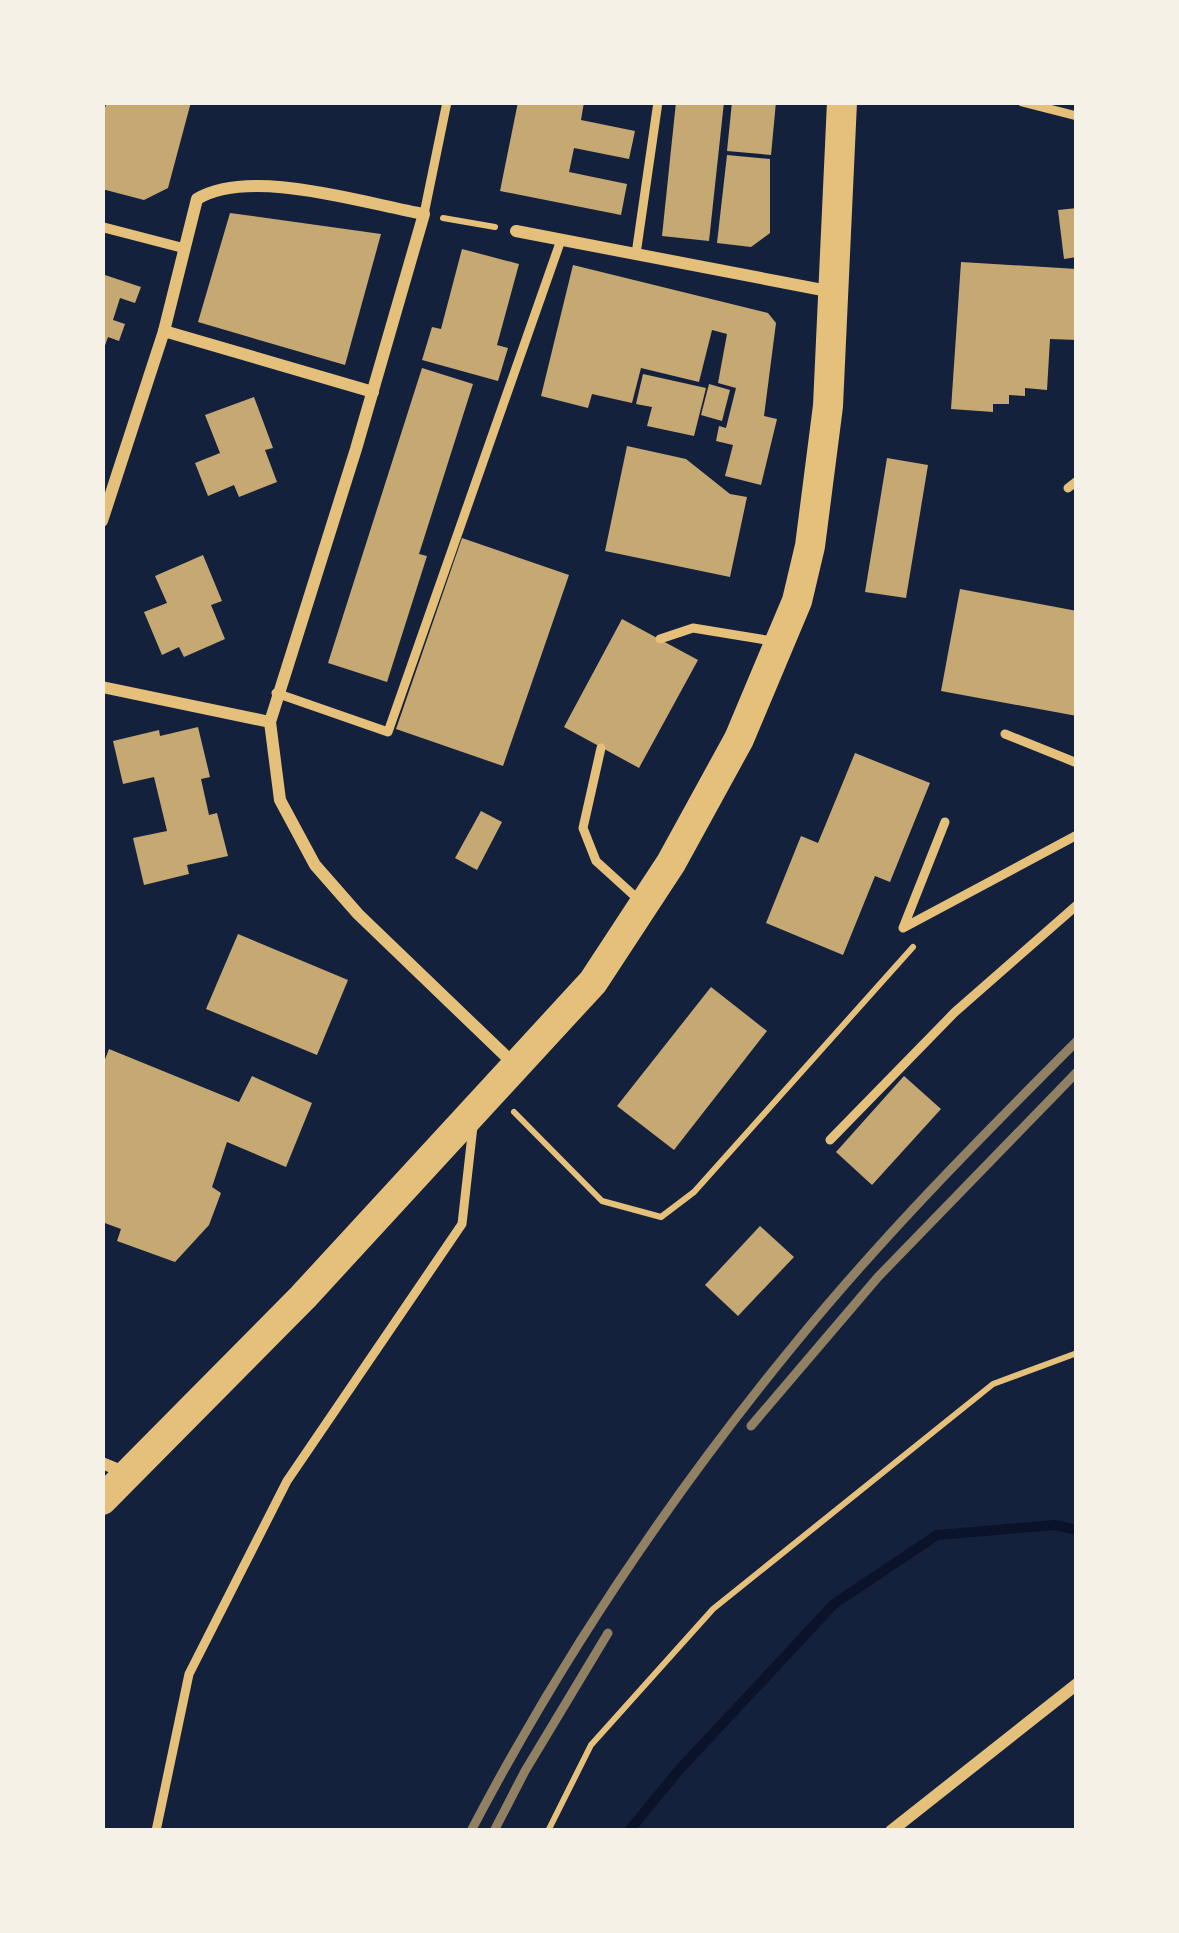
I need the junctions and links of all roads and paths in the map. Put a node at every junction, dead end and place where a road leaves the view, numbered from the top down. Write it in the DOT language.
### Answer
graph roads {
  1 [pos="447,102"];
  2 [pos="658,102"];
  3 [pos="842,102"];
  4 [pos="1022,102"];
  5 [pos="1077,116"];
  6 [pos="424,214"];
  7 [pos="102,227"];
  8 [pos="516,231"];
  9 [pos="561,240"];
  10 [pos="183,248"];
  11 [pos="636,254"];
  12 [pos="834,292"];
  13 [pos="164,332"];
  14 [pos="373,392"];
  15 [pos="102,521"];
  16 [pos="660,639"];
  17 [pos="781,642"];
  18 [pos="102,687"];
  19 [pos="276,693"];
  20 [pos="270,722"];
  21 [pos="1005,734"];
  22 [pos="601,748"];
  23 [pos="1077,763"];
  24 [pos="945,822"];
  25 [pos="1077,835"];
  26 [pos="644,905"];
  27 [pos="1077,905"];
  28 [pos="913,946"];
  29 [pos="518,1067"];
  30 [pos="484,1103"];
  31 [pos="830,1140"];
  32 [pos="1077,1353"];
  33 [pos="116,1468"];
  34 [pos="102,1500"];
  35 [pos="1077,1684"];
  36 [pos="156,1831"];
  37 [pos="548,1831"];
  38 [pos="891,1831"];
  1 -- 6 [label="lane"];
  2 -- 11 [label="lane"];
  3 -- 12 [label="main road"];
  4 -- 5 [label="lane"];
  6 -- 8 [label="path"];
  6 -- 10 [label="street"];
  6 -- 14 [label="street"];
  7 -- 10 [label="street"];
  8 -- 9 [label="street"];
  9 -- 11 [label="street"];
  9 -- 19 [label="lane"];
  10 -- 13 [label="street"];
  11 -- 12 [label="street"];
  12 -- 17 [label="main road"];
  13 -- 14 [label="street"];
  13 -- 15 [label="street"];
  14 -- 19 [label="street"];
  16 -- 17 [label="lane"];
  17 -- 26 [label="main road"];
  18 -- 20 [label="street"];
  19 -- 20 [label="street"];
  20 -- 29 [label="street"];
  21 -- 23 [label="lane"];
  22 -- 26 [label="lane"];
  24 -- 25 [label="lane"];
  26 -- 29 [label="main road"];
  27 -- 31 [label="lane"];
  28 -- 30 [label="path"];
  29 -- 30 [label="main road"];
  30 -- 33 [label="main road"];
  30 -- 36 [label="lane"];
  32 -- 37 [label="path"];
  33 -- 34 [label="main road"];
  35 -- 38 [label="street"];
}
